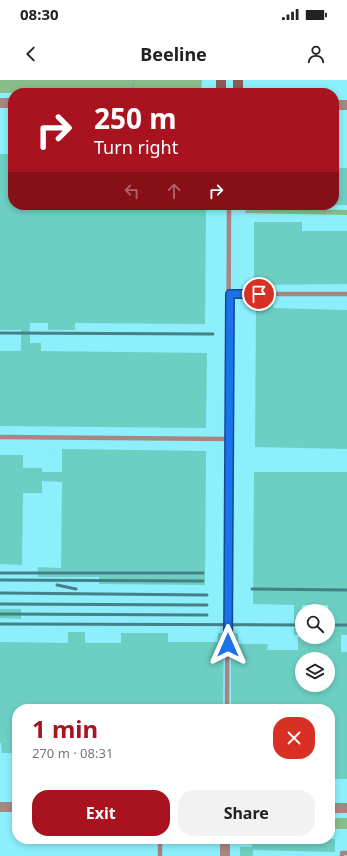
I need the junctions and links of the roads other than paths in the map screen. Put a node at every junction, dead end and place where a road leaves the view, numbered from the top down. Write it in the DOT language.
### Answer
graph roads {
  1 [pos="229,210"];
  2 [pos="230,294"];
  3 [pos="347,294"];
  4 [pos="0,436"];
  5 [pos="228,439"];
  6 [pos="227,704"];
  7 [pos="0,807"];
  8 [pos="12,807"];
  9 [pos="335,808"];
  10 [pos="347,808"];
  11 [pos="160,844"];
  12 [pos="225,844"];
  13 [pos="347,854"];
  14 [pos="160,856"];
  15 [pos="225,856"];
  16 [pos="342,856"];
  1 -- 2 [label="lane"];
  2 -- 3 [label="lane"];
  2 -- 5 [label="lane"];
  4 -- 5 [label="lane"];
  5 -- 6 [label="lane"];
  7 -- 8 [label="street"];
  9 -- 10 [label="street"];
  11 -- 14 [label="lane"];
  12 -- 15 [label="street"];
  13 -- 16 [label="lane"];
}
